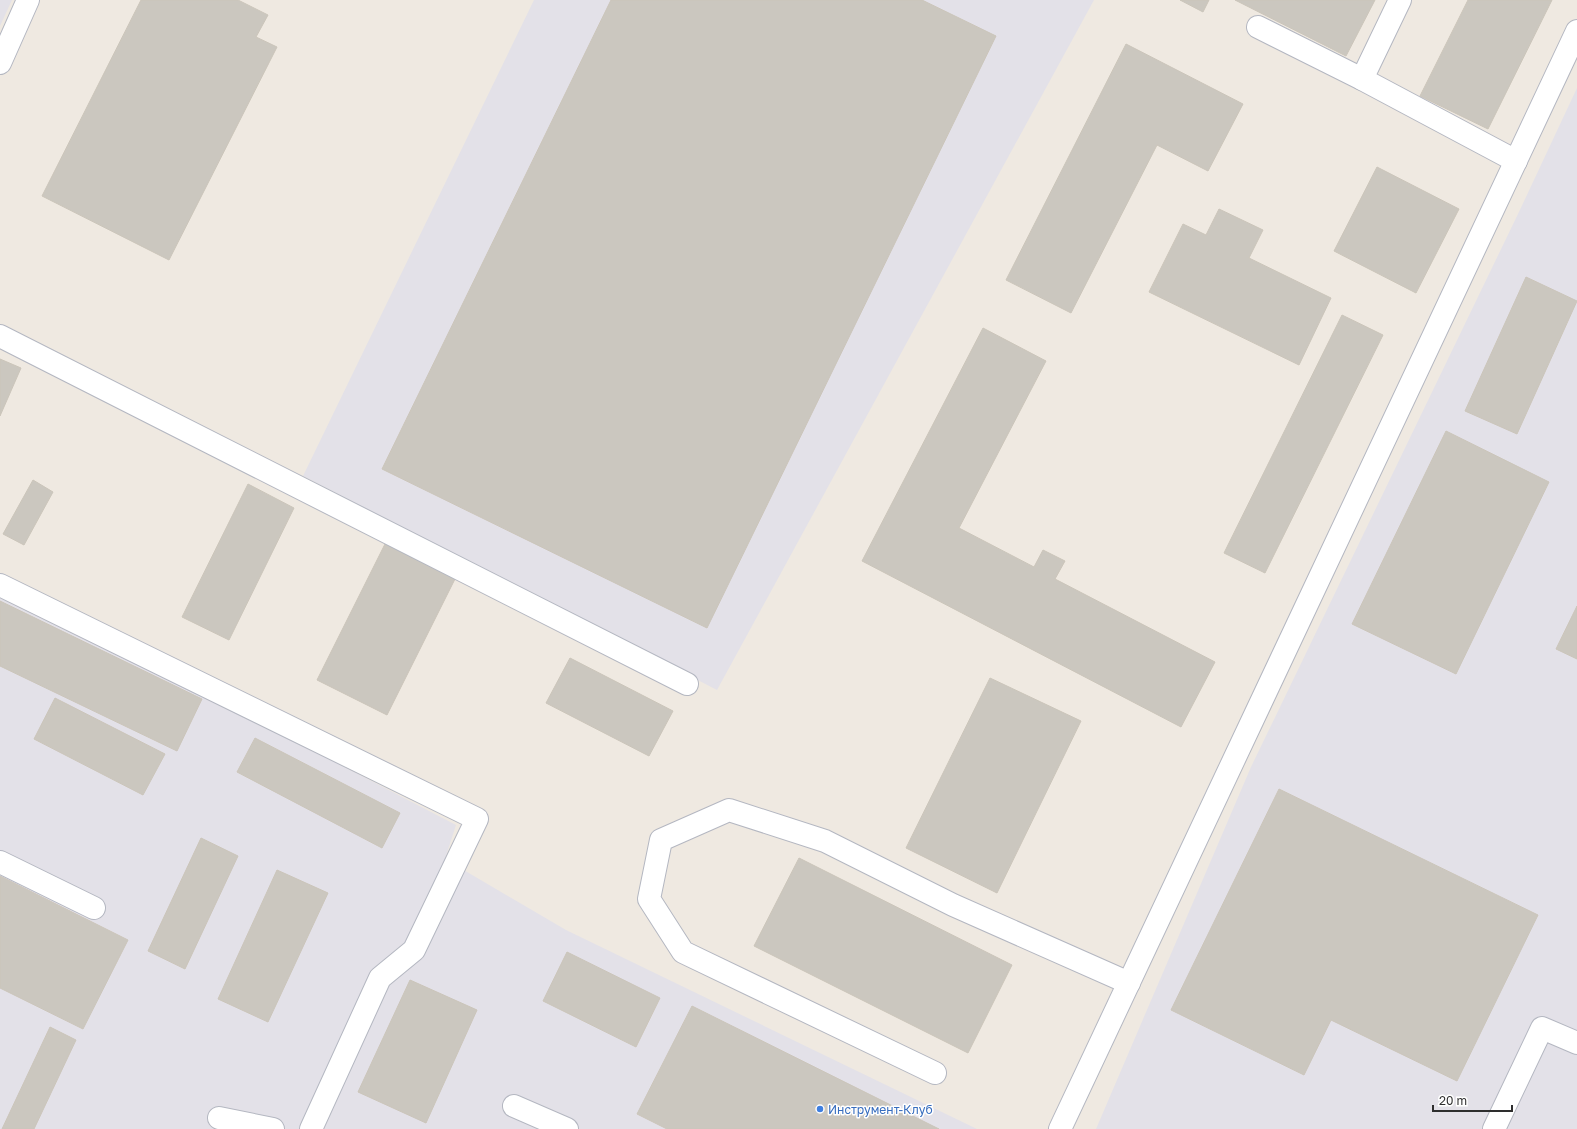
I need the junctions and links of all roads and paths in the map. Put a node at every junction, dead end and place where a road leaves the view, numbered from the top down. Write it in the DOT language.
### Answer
graph roads {
  1 [pos="28,0"];
  2 [pos="1400,0"];
  3 [pos="1258,26"];
  4 [pos="1577,31"];
  5 [pos="0,63"];
  6 [pos="1362,79"];
  7 [pos="1516,161"];
  8 [pos="0,336"];
  9 [pos="0,585"];
  10 [pos="687,684"];
  11 [pos="0,862"];
  12 [pos="94,908"];
  13 [pos="1129,983"];
  14 [pos="1577,1043"];
  15 [pos="935,1073"];
  16 [pos="514,1106"];
  17 [pos="219,1118"];
  18 [pos="273,1129"];
  19 [pos="311,1129"];
  20 [pos="567,1129"];
  21 [pos="1060,1129"];
  22 [pos="1494,1129"];
  1 -- 5 [label="lane"];
  2 -- 6 [label="lane"];
  3 -- 6 [label="lane"];
  4 -- 7 [label="lane"];
  6 -- 7 [label="lane"];
  7 -- 13 [label="lane"];
  8 -- 10 [label="lane"];
  9 -- 19 [label="lane"];
  11 -- 12 [label="lane"];
  13 -- 15 [label="lane"];
  13 -- 21 [label="lane"];
  14 -- 22 [label="lane"];
  16 -- 20 [label="lane"];
  17 -- 18 [label="lane"];
}
